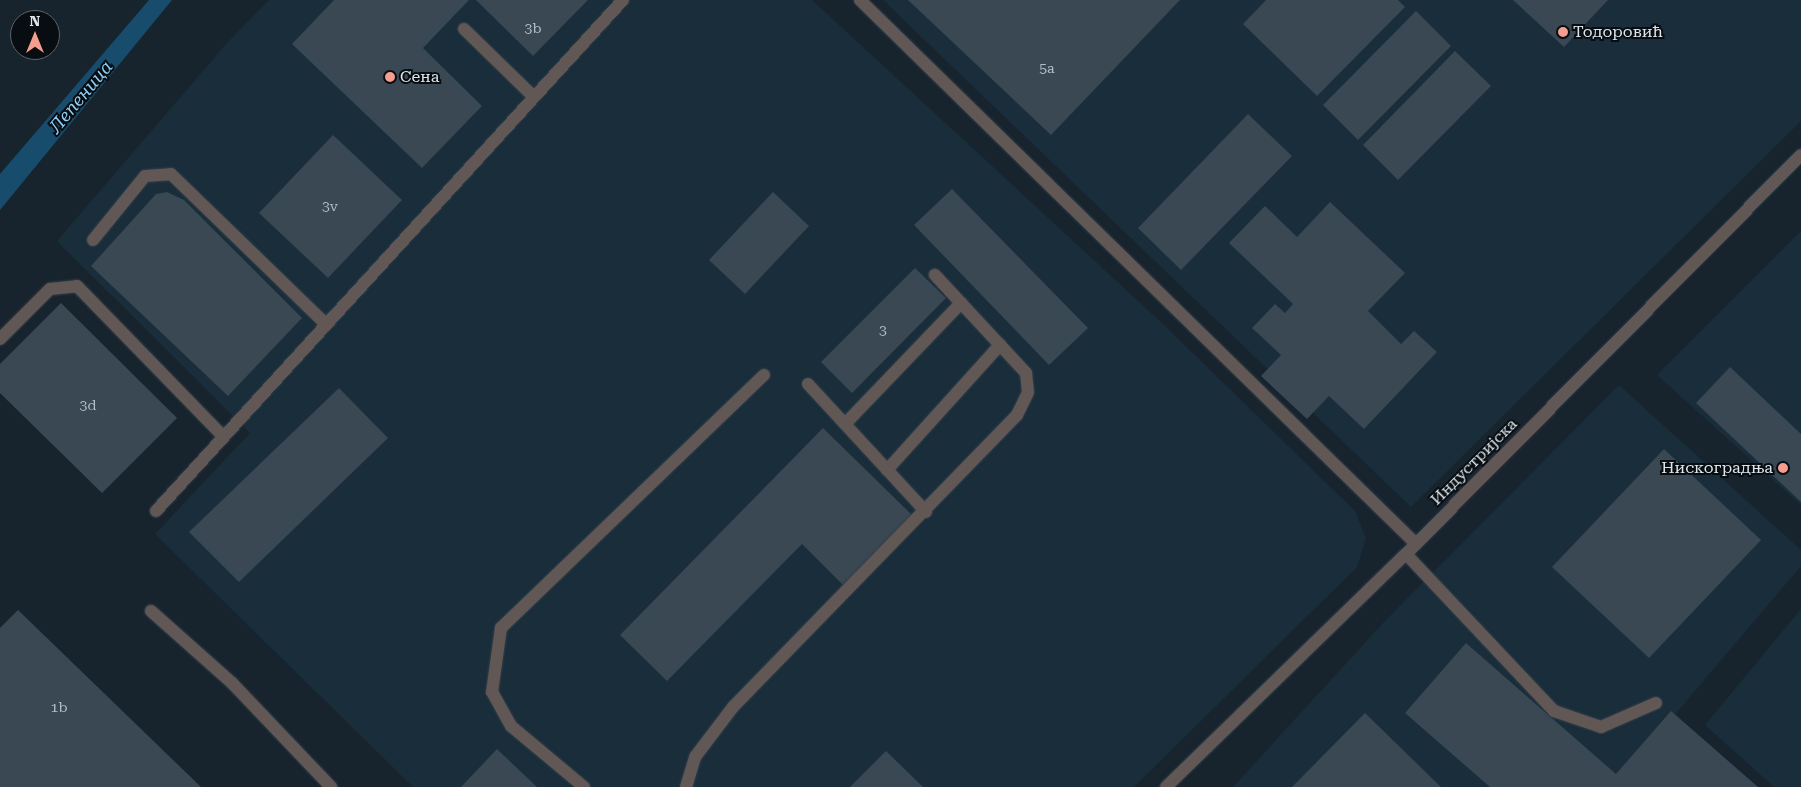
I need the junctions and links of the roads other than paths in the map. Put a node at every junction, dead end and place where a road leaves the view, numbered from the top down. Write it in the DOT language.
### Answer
graph roads {
  1 [pos="624,0"];
  2 [pos="860,0"];
  3 [pos="464,29"];
  4 [pos="533,96"];
  5 [pos="1801,155"];
  6 [pos="93,240"];
  7 [pos="935,275"];
  8 [pos="962,303"];
  9 [pos="326,324"];
  10 [pos="0,339"];
  11 [pos="1000,345"];
  12 [pos="764,375"];
  13 [pos="808,384"];
  14 [pos="845,424"];
  15 [pos="224,436"];
  16 [pos="887,470"];
  17 [pos="156,511"];
  18 [pos="926,512"];
  19 [pos="1416,544"];
  20 [pos="1406,554"];
  21 [pos="151,611"];
  22 [pos="1656,703"];
  23 [pos="331,787"];
  24 [pos="584,787"];
  25 [pos="686,787"];
  26 [pos="1166,787"];
  1 -- 4 [label="street"];
  2 -- 19 [label="street"];
  3 -- 4 [label="street"];
  4 -- 9 [label="street"];
  5 -- 19 [label="street, Индустријска"];
  6 -- 9 [label="street"];
  7 -- 8 [label="street"];
  8 -- 11 [label="street"];
  8 -- 14 [label="street"];
  9 -- 15 [label="street"];
  10 -- 15 [label="street"];
  11 -- 16 [label="street"];
  11 -- 18 [label="street"];
  12 -- 24 [label="street"];
  13 -- 14 [label="street"];
  14 -- 16 [label="street"];
  15 -- 17 [label="street"];
  16 -- 18 [label="street"];
  18 -- 25 [label="street"];
  19 -- 20 [label="street, Индустријска"];
  20 -- 22 [label="street"];
  20 -- 26 [label="street, Индустријска"];
  21 -- 23 [label="street"];
}
